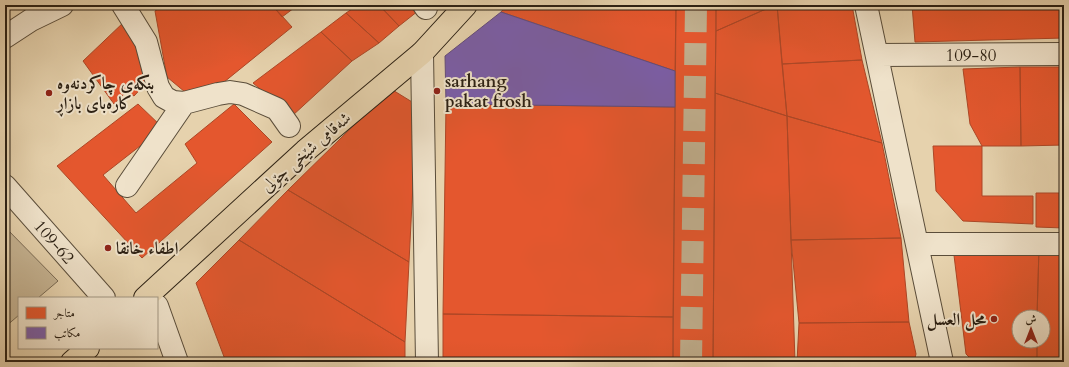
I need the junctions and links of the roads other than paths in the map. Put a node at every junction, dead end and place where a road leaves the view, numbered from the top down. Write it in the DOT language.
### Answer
graph roads {
  1 [pos="62,5"];
  2 [pos="123,5"];
  3 [pos="466,5"];
  4 [pos="866,5"];
  5 [pos="27,12"];
  6 [pos="5,37"];
  7 [pos="422,53"];
  8 [pos="1064,54"];
  9 [pos="877,55"];
  10 [pos="184,103"];
  11 [pos="289,126"];
  12 [pos="5,186"];
  13 [pos="127,186"];
  14 [pos="917,244"];
  15 [pos="1064,244"];
  16 [pos="103,297"];
  17 [pos="154,297"];
  18 [pos="158,314"];
  19 [pos="87,349"];
  20 [pos="72,362"];
  21 [pos="177,362"];
  22 [pos="427,362"];
  23 [pos="942,362"];
  1 -- 5 [label="street"];
  2 -- 10 [label="street"];
  3 -- 7 [label="main road, شەقامی شێخی چۆلی"];
  4 -- 9 [label="street"];
  5 -- 6 [label="street"];
  7 -- 17 [label="main road, شەقامی شێخی چۆلی"];
  7 -- 22 [label="street"];
  8 -- 9 [label="street, 109-80"];
  9 -- 14 [label="street"];
  10 -- 11 [label="street"];
  10 -- 13 [label="street"];
  12 -- 16 [label="street, 109-62"];
  14 -- 15 [label="street"];
  14 -- 23 [label="street"];
  18 -- 21 [label="street"];
  19 -- 20 [label="main road"];
}
